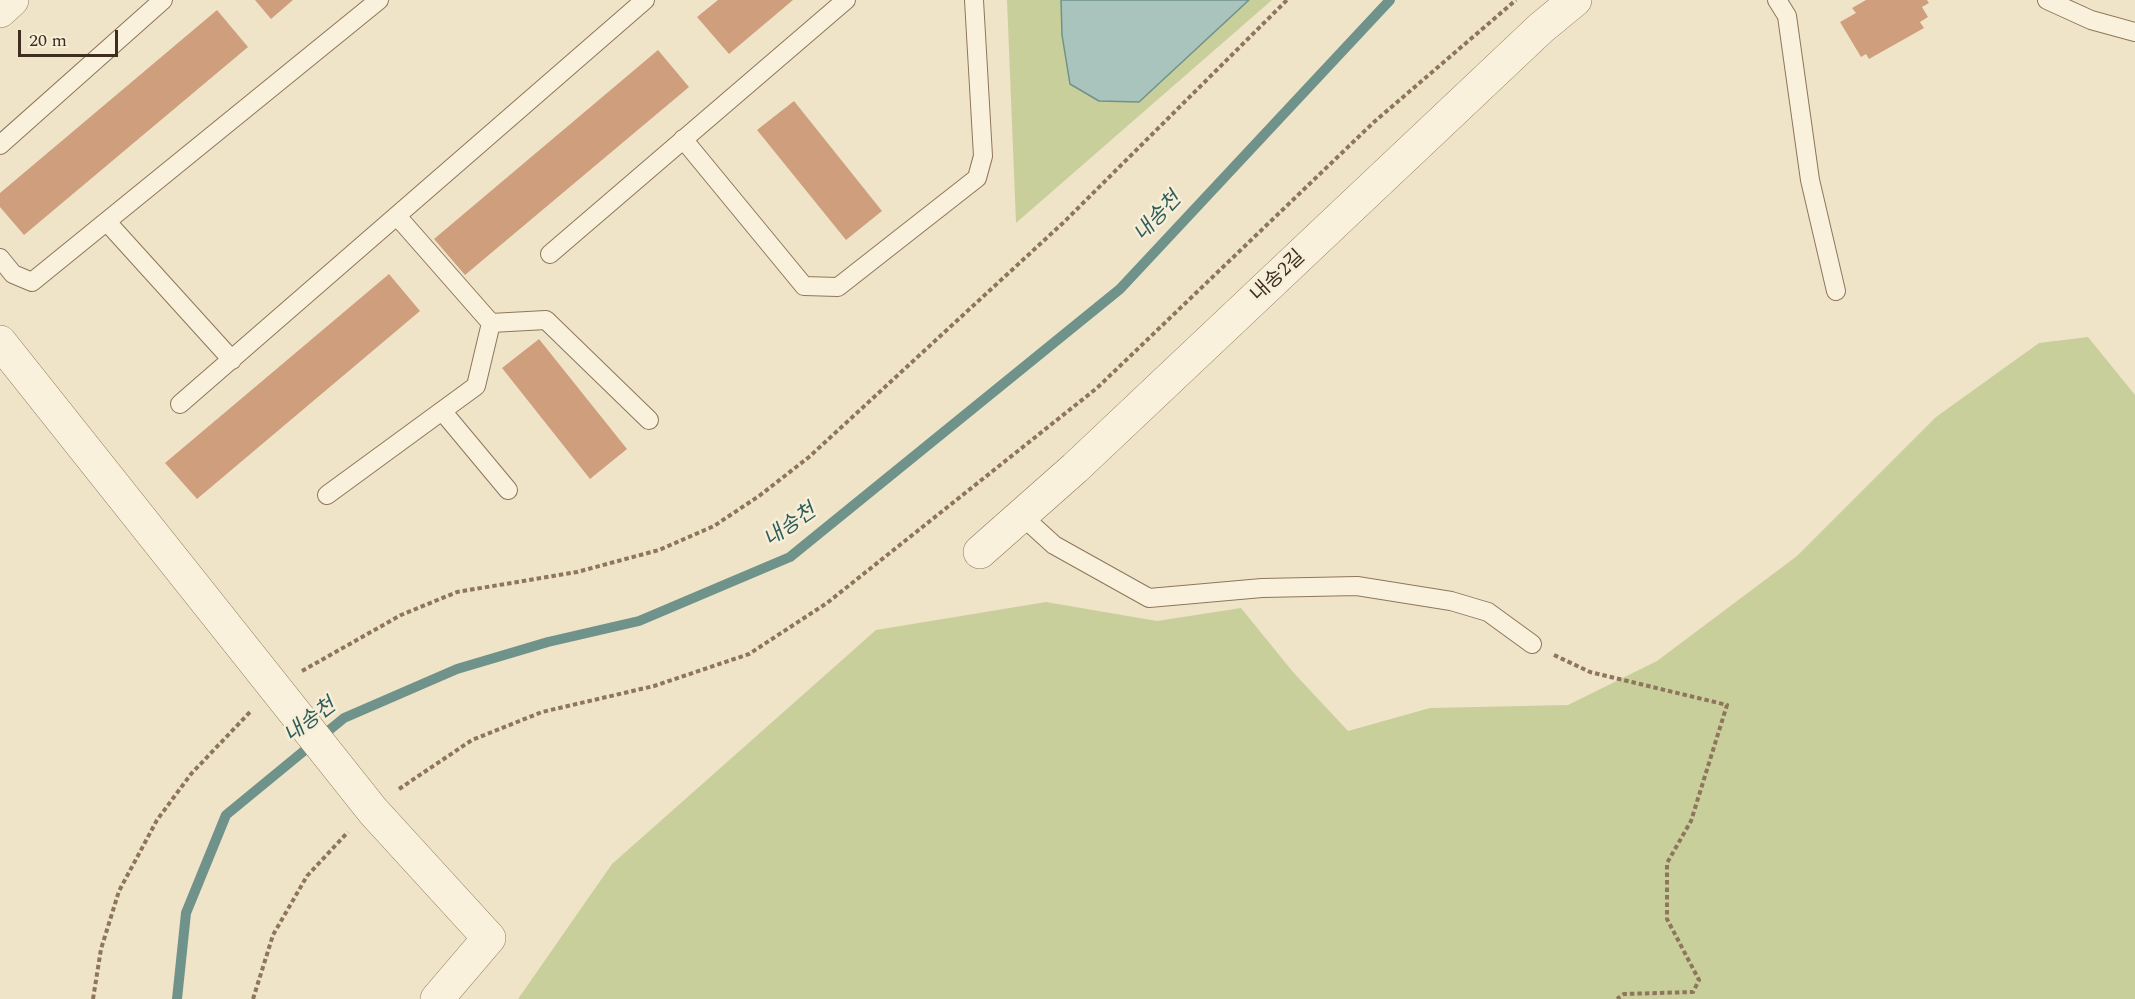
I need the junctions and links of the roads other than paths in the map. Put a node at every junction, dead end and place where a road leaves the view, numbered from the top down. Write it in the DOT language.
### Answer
graph roads {
  1 [pos="12,0"];
  2 [pos="162,0"];
  3 [pos="379,0"];
  4 [pos="645,0"];
  5 [pos="846,0"];
  6 [pos="974,0"];
  7 [pos="1575,0"];
  8 [pos="1777,0"];
  9 [pos="2047,0"];
  10 [pos="0,11"];
  11 [pos="2135,32"];
  12 [pos="683,139"];
  13 [pos="0,145"];
  14 [pos="397,216"];
  15 [pos="106,222"];
  16 [pos="550,254"];
  17 [pos="0,258"];
  18 [pos="1836,291"];
  19 [pos="491,323"];
  20 [pos="0,342"];
  21 [pos="232,360"];
  22 [pos="180,404"];
  23 [pos="443,412"];
  24 [pos="650,420"];
  25 [pos="508,490"];
  26 [pos="327,495"];
  27 [pos="1021,515"];
  28 [pos="980,552"];
  29 [pos="1532,644"];
  30 [pos="437,999"];
  1 -- 10 [label="street"];
  2 -- 13 [label="lane"];
  3 -- 15 [label="lane"];
  4 -- 14 [label="lane"];
  5 -- 12 [label="lane"];
  6 -- 12 [label="lane"];
  7 -- 27 [label="street, 내송2길"];
  8 -- 18 [label="lane"];
  9 -- 11 [label="lane"];
  12 -- 16 [label="lane"];
  14 -- 19 [label="lane"];
  14 -- 21 [label="lane"];
  15 -- 17 [label="lane"];
  15 -- 21 [label="lane"];
  19 -- 23 [label="lane"];
  19 -- 24 [label="lane"];
  20 -- 30 [label="street"];
  21 -- 22 [label="lane"];
  23 -- 25 [label="lane"];
  23 -- 26 [label="lane"];
  27 -- 28 [label="street, 내송2길"];
  27 -- 29 [label="lane"];
}
